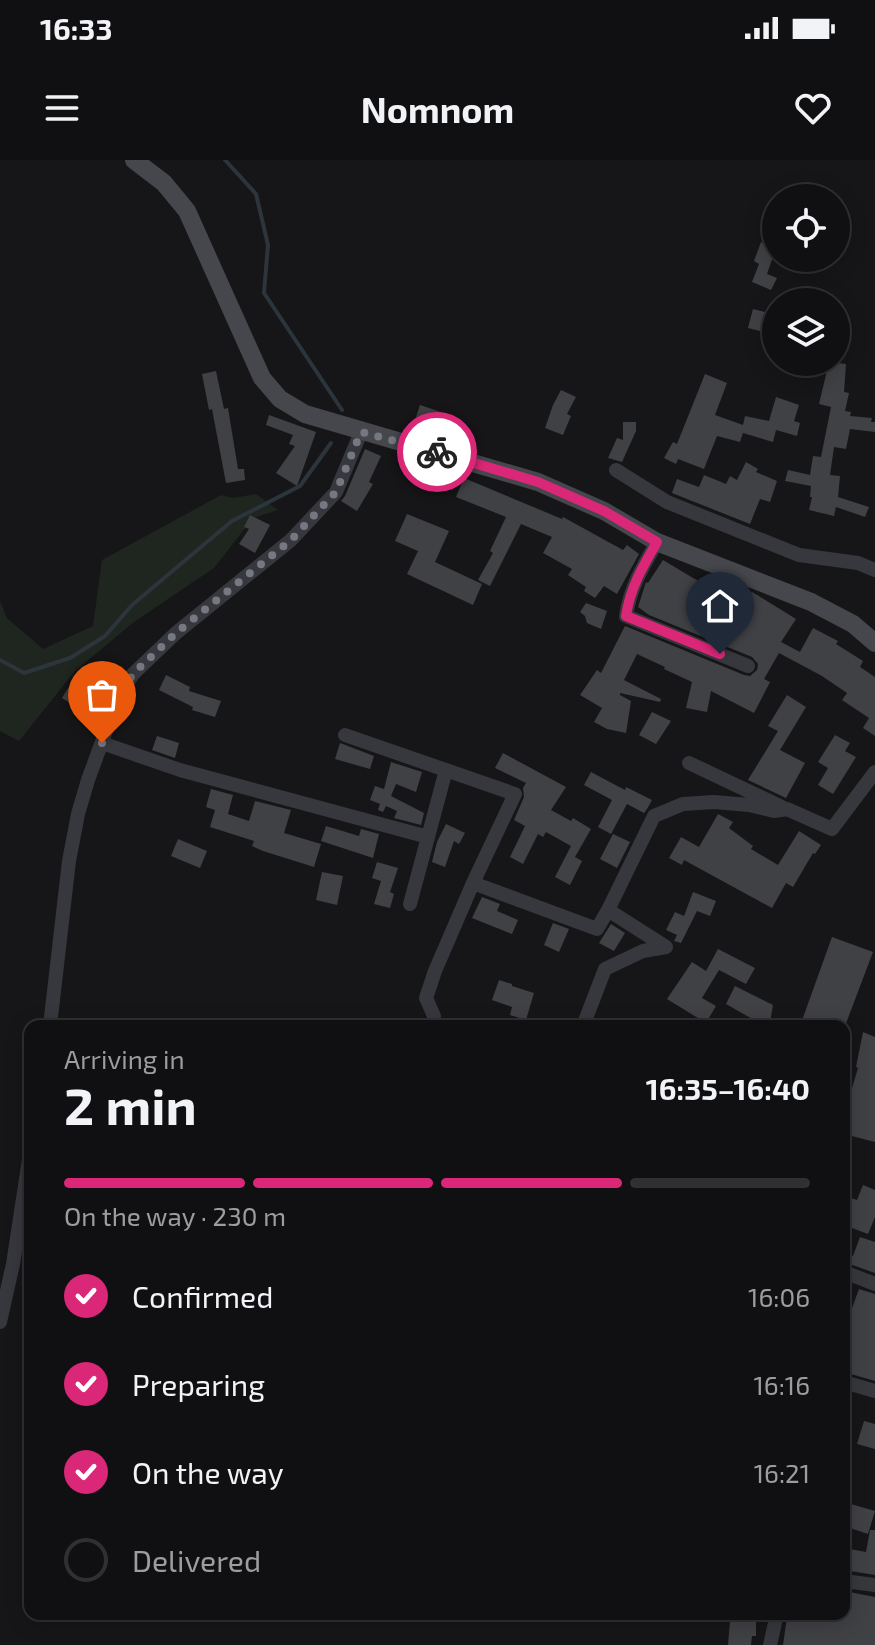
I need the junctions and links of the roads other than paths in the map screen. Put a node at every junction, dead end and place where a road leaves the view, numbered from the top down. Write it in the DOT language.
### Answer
graph roads {
  1 [pos="134,160"];
  2 [pos="361,432"];
  3 [pos="616,470"];
  4 [pos="657,542"];
  5 [pos="875,570"];
  6 [pos="875,643"];
  7 [pos="748,666"];
  8 [pos="345,735"];
  9 [pos="102,743"];
  10 [pos="689,763"];
  11 [pos="446,770"];
  12 [pos="875,772"];
  13 [pos="787,809"];
  14 [pos="428,837"];
  15 [pos="473,883"];
  16 [pos="410,904"];
  17 [pos="608,910"];
  18 [pos="51,1020"];
  19 [pos="434,1020"];
  20 [pos="585,1020"];
  21 [pos="24,1192"];
  22 [pos="850,1274"];
  23 [pos="875,1284"];
  24 [pos="0,1322"];
  25 [pos="850,1384"];
  26 [pos="875,1391"];
  27 [pos="850,1582"];
  28 [pos="875,1585"];
  29 [pos="776,1620"];
  30 [pos="770,1645"];
  1 -- 2 [label="street"];
  2 -- 4 [label="street"];
  2 -- 9 [label="street"];
  3 -- 5 [label="street"];
  4 -- 6 [label="street"];
  4 -- 7 [label="street"];
  8 -- 11 [label="street"];
  9 -- 14 [label="street"];
  9 -- 18 [label="street"];
  10 -- 13 [label="street"];
  11 -- 14 [label="street"];
  11 -- 15 [label="street"];
  12 -- 13 [label="street"];
  13 -- 17 [label="street"];
  14 -- 16 [label="street"];
  15 -- 17 [label="street"];
  15 -- 19 [label="street"];
  17 -- 20 [label="street"];
  21 -- 24 [label="street"];
  22 -- 23 [label="street"];
  25 -- 26 [label="street"];
  27 -- 28 [label="street"];
  29 -- 30 [label="street"];
}
